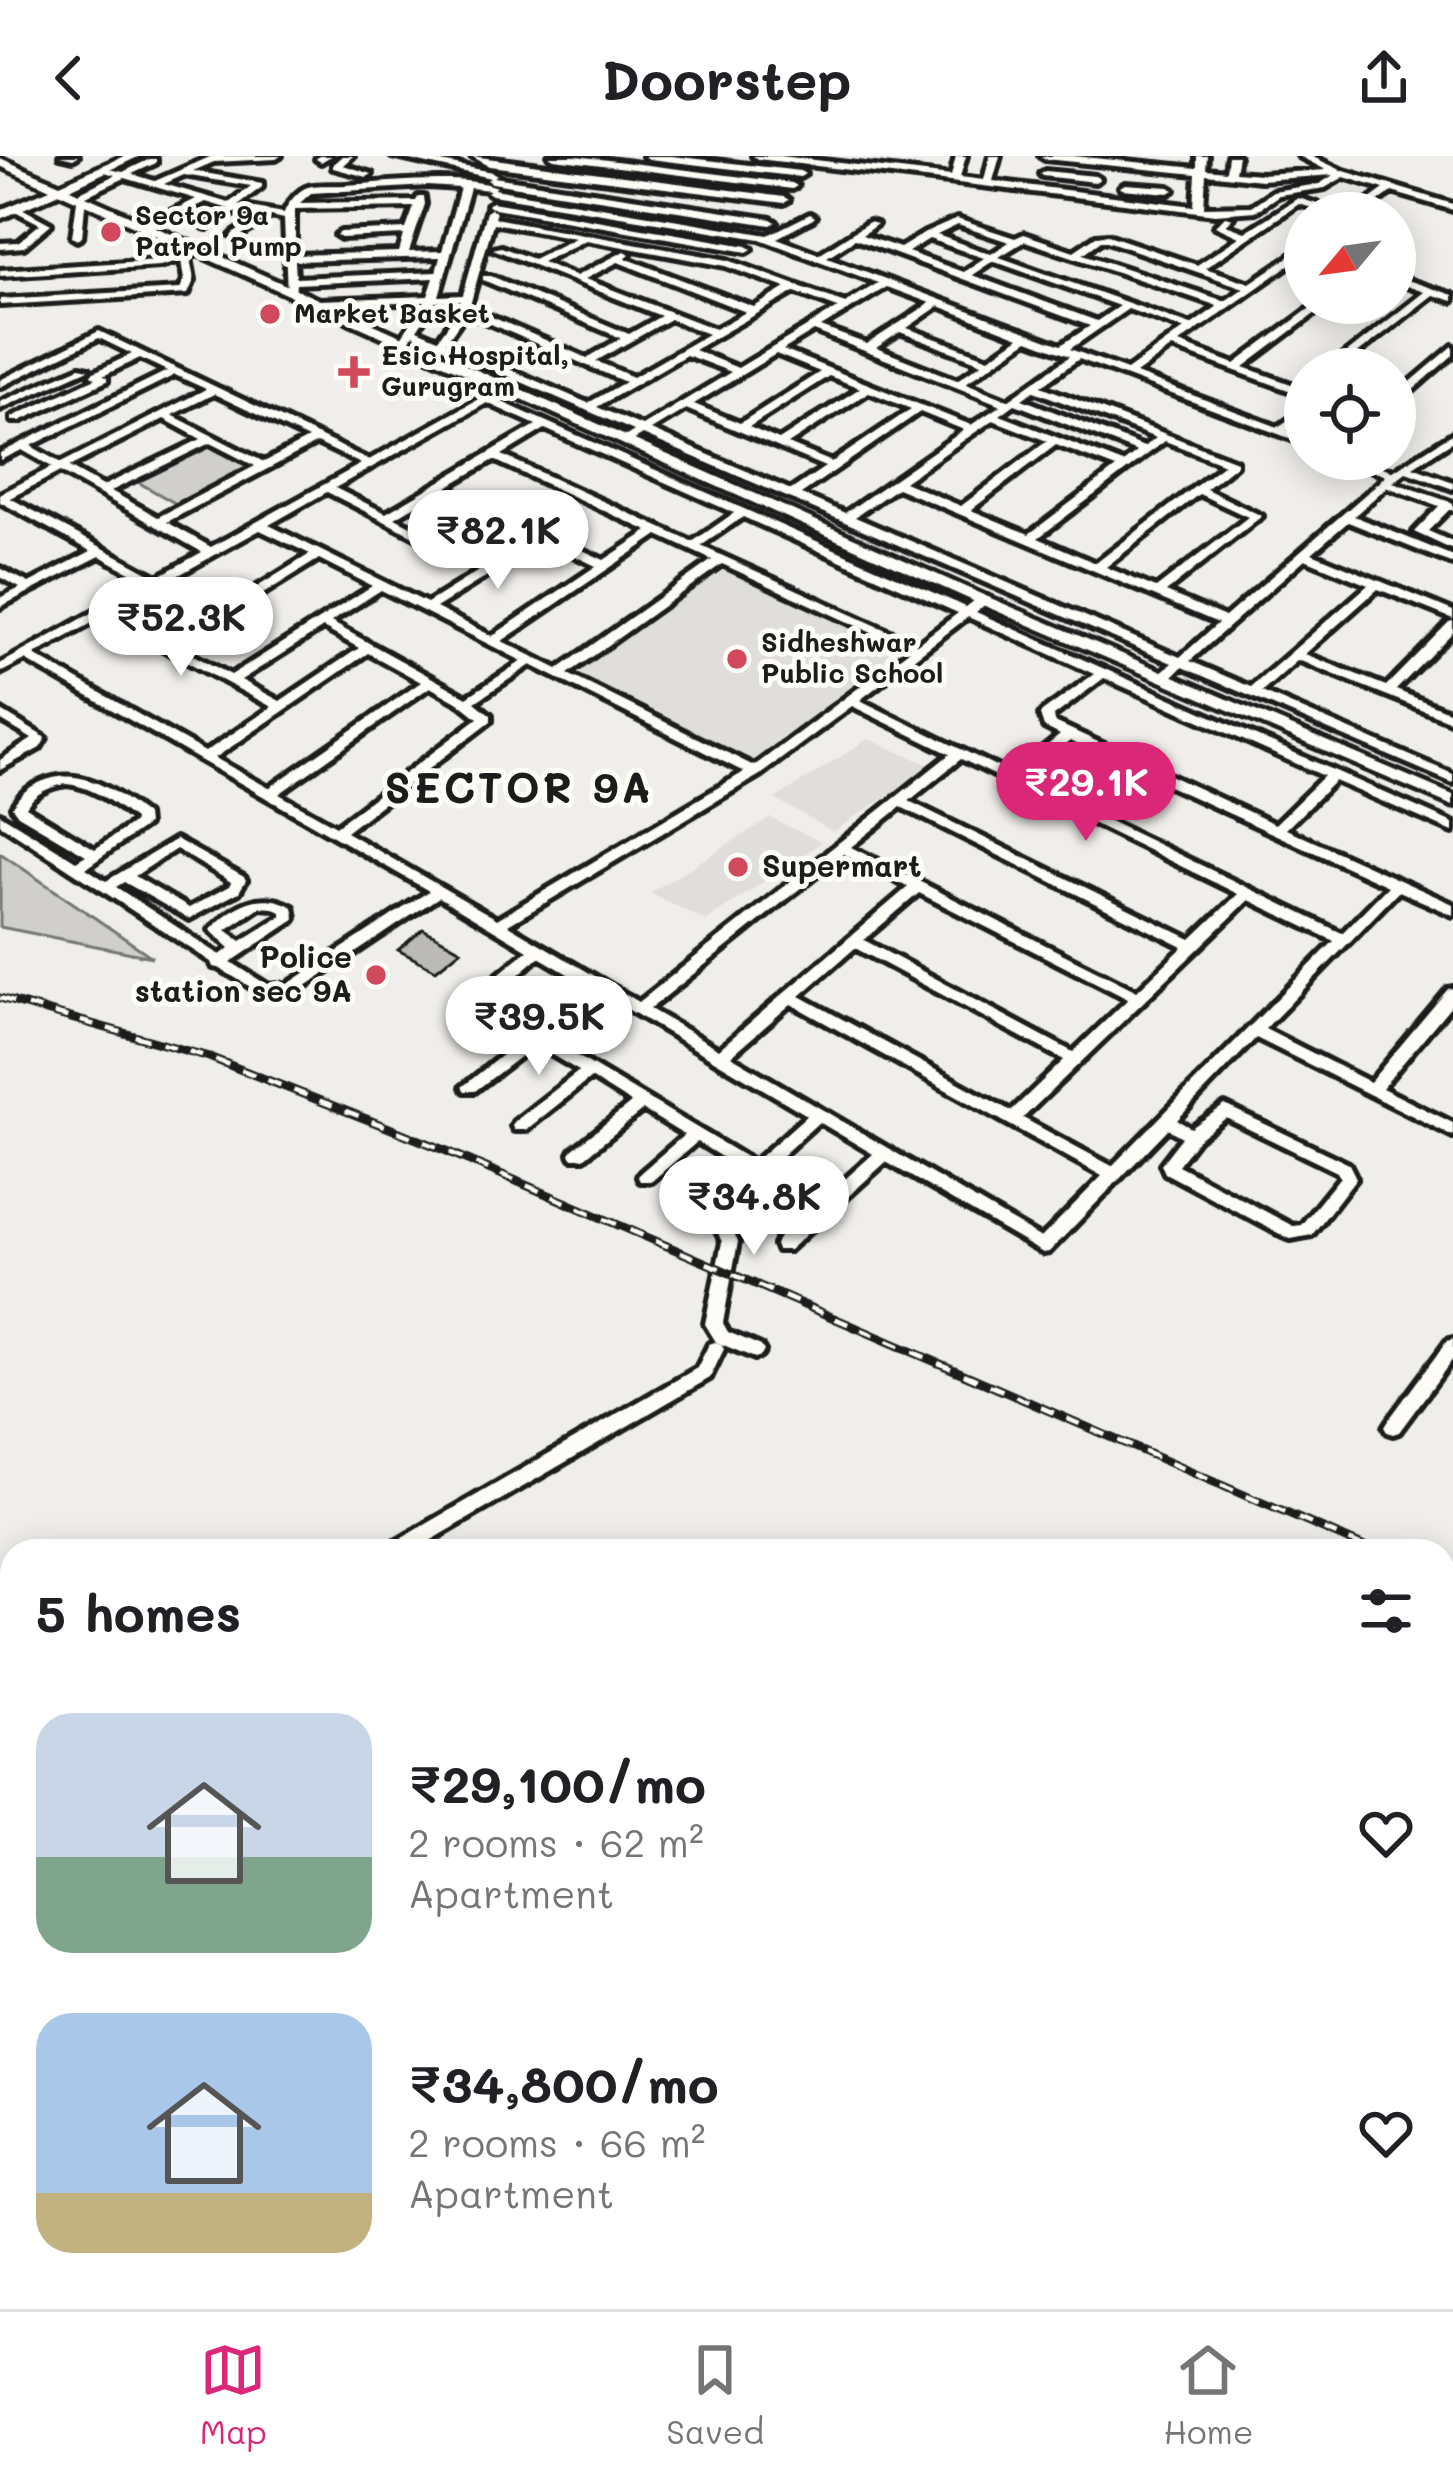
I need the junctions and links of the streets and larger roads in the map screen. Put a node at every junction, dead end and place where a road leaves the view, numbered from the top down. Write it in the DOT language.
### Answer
graph roads {
  1 [pos="134,156"];
  2 [pos="276,156"];
  3 [pos="348,156"];
  4 [pos="397,156"];
  5 [pos="554,156"];
  6 [pos="649,156"];
  7 [pos="758,156"];
  8 [pos="904,156"];
  9 [pos="962,156"];
  10 [pos="995,156"];
  11 [pos="1048,156"];
  12 [pos="1233,156"];
  13 [pos="1304,156"];
  14 [pos="1323,156"];
  15 [pos="1098,158"];
  16 [pos="808,159"];
  17 [pos="619,160"];
  18 [pos="153,161"];
  19 [pos="0,162"];
  20 [pos="1131,164"];
  21 [pos="1202,164"];
  22 [pos="104,169"];
  23 [pos="489,170"];
  24 [pos="899,170"];
  25 [pos="182,172"];
  26 [pos="1339,172"];
  27 [pos="367,174"];
  28 [pos="800,174"];
  29 [pos="1045,174"];
  30 [pos="1230,174"];
  31 [pos="124,175"];
  32 [pos="606,178"];
  33 [pos="955,178"];
  34 [pos="1095,179"];
  35 [pos="1170,179"];
  36 [pos="427,183"];
  37 [pos="988,183"];
  38 [pos="154,185"];
  39 [pos="466,185"];
  40 [pos="61,187"];
  41 [pos="650,187"];
  42 [pos="792,187"];
  43 [pos="1125,187"];
  44 [pos="1391,188"];
  45 [pos="1042,190"];
  46 [pos="1385,192"];
  47 [pos="81,195"];
  48 [pos="1094,197"];
  49 [pos="204,199"];
  50 [pos="1123,200"];
  51 [pos="420,204"];
  52 [pos="335,205"];
  53 [pos="781,205"];
  54 [pos="491,206"];
  55 [pos="1168,206"];
  56 [pos="233,207"];
  57 [pos="1453,207"];
  58 [pos="16,208"];
  59 [pos="1199,209"];
  60 [pos="1284,210"];
  61 [pos="290,211"];
  62 [pos="268,214"];
  63 [pos="0,215"];
  64 [pos="810,217"];
  65 [pos="1228,218"];
  66 [pos="491,220"];
  67 [pos="771,222"];
  68 [pos="872,224"];
  69 [pos="207,225"];
  70 [pos="147,226"];
  71 [pos="411,232"];
  72 [pos="340,235"];
  73 [pos="928,235"];
  74 [pos="236,236"];
  75 [pos="587,236"];
  76 [pos="854,236"];
  77 [pos="1246,236"];
  78 [pos="76,237"];
  79 [pos="766,237"];
  80 [pos="1017,242"];
  81 [pos="36,244"];
  82 [pos="21,245"];
  83 [pos="640,245"];
  84 [pos="0,246"];
  85 [pos="1139,248"];
  86 [pos="498,249"];
  87 [pos="748,249"];
  88 [pos="901,252"];
  89 [pos="192,254"];
  90 [pos="446,254"];
  91 [pos="1076,254"];
  92 [pos="403,255"];
  93 [pos="344,257"];
  94 [pos="291,258"];
  95 [pos="617,258"];
  96 [pos="819,258"];
  97 [pos="993,258"];
  98 [pos="1089,258"];
  99 [pos="535,262"];
  100 [pos="730,263"];
  101 [pos="1284,264"];
  102 [pos="1113,266"];
  103 [pos="1198,268"];
  104 [pos="37,271"];
  105 [pos="0,273"];
  106 [pos="441,274"];
  107 [pos="963,276"];
  108 [pos="487,278"];
  109 [pos="578,279"];
  110 [pos="1057,280"];
  111 [pos="884,284"];
  112 [pos="1416,285"];
  113 [pos="692,286"];
  114 [pos="1252,286"];
  115 [pos="291,287"];
  116 [pos="794,287"];
  117 [pos="1431,290"];
  118 [pos="433,298"];
  119 [pos="466,298"];
  120 [pos="1453,298"];
  121 [pos="33,301"];
  122 [pos="0,302"];
  123 [pos="319,303"];
  124 [pos="936,304"];
  125 [pos="1227,304"];
  126 [pos="1126,305"];
  127 [pos="846,307"];
  128 [pos="754,311"];
  129 [pos="474,313"];
  130 [pos="670,315"];
  131 [pos="1296,324"];
  132 [pos="1098,325"];
  133 [pos="812,327"];
  134 [pos="898,328"];
  135 [pos="1193,329"];
  136 [pos="715,333"];
  137 [pos="408,336"];
  138 [pos="629,338"];
  139 [pos="1027,338"];
  140 [pos="441,342"];
  141 [pos="1171,344"];
  142 [pos="1358,348"];
  143 [pos="867,349"];
  144 [pos="1453,349"];
  145 [pos="774,350"];
  146 [pos="1060,350"];
  147 [pos="686,351"];
  148 [pos="140,354"];
  149 [pos="56,356"];
  150 [pos="1077,356"];
  151 [pos="587,362"];
  152 [pos="990,362"];
  153 [pos="1236,368"];
  154 [pos="173,371"];
  155 [pos="739,372"];
  156 [pos="828,372"];
  157 [pos="94,374"];
  158 [pos="1127,375"];
  159 [pos="0,380"];
  160 [pos="633,381"];
  161 [pos="1416,382"];
  162 [pos="958,384"];
  163 [pos="1284,385"];
  164 [pos="1034,387"];
  165 [pos="508,388"];
  166 [pos="868,388"];
  167 [pos="213,390"];
  168 [pos="131,392"];
  169 [pos="486,400"];
  170 [pos="1012,402"];
  171 [pos="686,404"];
  172 [pos="591,406"];
  173 [pos="0,409"];
  174 [pos="919,409"];
  175 [pos="164,416"];
  176 [pos="992,416"];
  177 [pos="16,419"];
  178 [pos="544,425"];
  179 [pos="741,427"];
  180 [pos="645,428"];
  181 [pos="1284,428"];
  182 [pos="973,430"];
  183 [pos="1279,432"];
  184 [pos="46,434"];
  185 [pos="1284,434"];
  186 [pos="1165,436"];
  187 [pos="1453,436"];
  188 [pos="209,439"];
  189 [pos="316,439"];
  190 [pos="627,440"];
  191 [pos="1055,440"];
  192 [pos="780,444"];
  193 [pos="23,446"];
  194 [pos="1144,451"];
  195 [pos="3,452"];
  196 [pos="493,455"];
  197 [pos="1416,461"];
  198 [pos="369,464"];
  199 [pos="833,466"];
  200 [pos="61,467"];
  201 [pos="265,467"];
  202 [pos="1124,467"];
  203 [pos="1416,479"];
  204 [pos="1390,480"];
  205 [pos="1404,480"];
  206 [pos="896,483"];
  207 [pos="1453,486"];
  208 [pos="438,487"];
  209 [pos="327,488"];
  210 [pos="102,490"];
  211 [pos="1201,491"];
  212 [pos="795,493"];
  213 [pos="1,497"];
  214 [pos="1450,506"];
  215 [pos="962,511"];
  216 [pos="743,512"];
  217 [pos="849,516"];
  218 [pos="387,518"];
  219 [pos="1348,518"];
  220 [pos="158,522"];
  221 [pos="260,525"];
  222 [pos="657,530"];
  223 [pos="542,536"];
  224 [pos="1030,539"];
  225 [pos="693,546"];
  226 [pos="1453,546"];
  227 [pos="100,551"];
  228 [pos="211,552"];
  229 [pos="320,553"];
  230 [pos="1305,555"];
  231 [pos="721,559"];
  232 [pos="1453,560"];
  233 [pos="604,566"];
  234 [pos="1098,567"];
  235 [pos="488,570"];
  236 [pos="0,572"];
  237 [pos="158,582"];
  238 [pos="1376,584"];
  239 [pos="381,585"];
  240 [pos="28,588"];
  241 [pos="1158,592"];
  242 [pos="983,600"];
  243 [pos="0,603"];
  244 [pos="428,608"];
  245 [pos="104,612"];
  246 [pos="966,612"];
  247 [pos="1453,615"];
  248 [pos="322,622"];
  249 [pos="1227,622"];
  250 [pos="1453,625"];
  251 [pos="493,641"];
  252 [pos="171,646"];
  253 [pos="367,648"];
  254 [pos="919,650"];
  255 [pos="1297,655"];
  256 [pos="25,656"];
  257 [pos="531,660"];
  258 [pos="1182,660"];
  259 [pos="0,670"];
  260 [pos="1103,673"];
  261 [pos="559,674"];
  262 [pos="1165,676"];
  263 [pos="232,680"];
  264 [pos="430,681"];
  265 [pos="1388,691"];
  266 [pos="1255,692"];
  267 [pos="851,701"];
  268 [pos="466,702"];
  269 [pos="280,706"];
  270 [pos="0,713"];
  271 [pos="1453,718"];
  272 [pos="1069,734"];
  273 [pos="959,754"];
  274 [pos="207,757"];
  275 [pos="0,766"];
  276 [pos="755,772"];
  277 [pos="1333,775"];
  278 [pos="1453,778"];
  279 [pos="1012,780"];
  280 [pos="271,793"];
  281 [pos="899,801"];
  282 [pos="1453,801"];
  283 [pos="0,818"];
  284 [pos="1453,828"];
  285 [pos="1277,830"];
  286 [pos="338,832"];
  287 [pos="842,848"];
  288 [pos="96,855"];
  289 [pos="76,868"];
  290 [pos="122,875"];
  291 [pos="1398,884"];
  292 [pos="917,886"];
  293 [pos="105,887"];
  294 [pos="440,891"];
  295 [pos="1246,895"];
  296 [pos="1453,910"];
  297 [pos="497,925"];
  298 [pos="1344,940"];
  299 [pos="854,941"];
  300 [pos="1192,946"];
  301 [pos="241,949"];
  302 [pos="539,950"];
  303 [pos="218,963"];
  304 [pos="1453,993"];
  305 [pos="789,996"];
  306 [pos="1138,998"];
  307 [pos="640,1009"];
  308 [pos="1445,1016"];
  309 [pos="1253,1030"];
  310 [pos="533,1038"];
  311 [pos="720,1057"];
  312 [pos="1074,1059"];
  313 [pos="590,1071"];
  314 [pos="470,1087"];
  315 [pos="1372,1090"];
  316 [pos="642,1102"];
  317 [pos="817,1115"];
  318 [pos="1011,1120"];
  319 [pos="1165,1121"];
  320 [pos="520,1126"];
  321 [pos="1453,1130"];
  322 [pos="696,1134"];
  323 [pos="1192,1135"];
  324 [pos="578,1154"];
  325 [pos="884,1154"];
  326 [pos="755,1170"];
  327 [pos="1114,1174"];
  328 [pos="646,1177"];
  329 [pos="783,1245"];
  330 [pos="754,1351"];
  331 [pos="1450,1354"];
  332 [pos="713,1356"];
  333 [pos="1394,1427"];
  334 [pos="418,1539"];
  1 -- 22 [label="street"];
  2 -- 25 [label="street"];
  3 -- 27 [label="street"];
  4 -- 23 [label="street"];
  5 -- 17 [label="street"];
  6 -- 28 [label="street"];
  7 -- 16 [label="street"];
  8 -- 24 [label="street"];
  9 -- 33 [label="street"];
  10 -- 37 [label="street"];
  11 -- 15 [label="street"];
  11 -- 29 [label="street"];
  12 -- 30 [label="street"];
  13 -- 26 [label="street"];
  14 -- 26 [label="street"];
  15 -- 20 [label="street"];
  15 -- 34 [label="street"];
  16 -- 24 [label="street"];
  16 -- 28 [label="street"];
  17 -- 32 [label="street"];
  17 -- 42 [label="street"];
  18 -- 31 [label="street"];
  19 -- 40 [label="street"];
  20 -- 21 [label="street"];
  20 -- 35 [label="street"];
  20 -- 43 [label="street"];
  21 -- 30 [label="street"];
  21 -- 35 [label="street"];
  21 -- 59 [label="street"];
  22 -- 31 [label="street"];
  22 -- 40 [label="street"];
  23 -- 32 [label="street"];
  23 -- 39 [label="street"];
  23 -- 41 [label="street"];
  23 -- 54 [label="street"];
  23 -- 67 [label="street"];
  23 -- 79 [label="street"];
  24 -- 33 [label="street"];
  25 -- 38 [label="street"];
  25 -- 56 [label="street"];
  26 -- 30 [label="street"];
  26 -- 44 [label="street"];
  26 -- 59 [label="street"];
  28 -- 42 [label="street"];
  29 -- 34 [label="street"];
  29 -- 45 [label="street"];
  31 -- 38 [label="street"];
  31 -- 47 [label="street"];
  32 -- 41 [label="street"];
  33 -- 37 [label="street"];
  34 -- 48 [label="street"];
  35 -- 43 [label="street"];
  35 -- 55 [label="street"];
  36 -- 39 [label="street"];
  36 -- 51 [label="street"];
  36 -- 61 [label="street"];
  37 -- 45 [label="street"];
  38 -- 49 [label="street"];
  39 -- 90 [label="street"];
  40 -- 47 [label="street"];
  40 -- 58 [label="street"];
  41 -- 53 [label="street"];
  42 -- 53 [label="street"];
  43 -- 50 [label="street"];
  44 -- 46 [label="street"];
  44 -- 57 [label="street"];
  45 -- 48 [label="street"];
  47 -- 70 [label="street"];
  47 -- 78 [label="street"];
  48 -- 50 [label="street"];
  49 -- 56 [label="street"];
  49 -- 70 [label="street"];
  50 -- 55 [label="street"];
  51 -- 52 [label="street"];
  51 -- 71 [label="street"];
  52 -- 61 [label="street"];
  52 -- 72 [label="street"];
  53 -- 67 [label="street"];
  54 -- 66 [label="street"];
  54 -- 87 [label="street"];
  55 -- 59 [label="street"];
  56 -- 62 [label="street"];
  56 -- 69 [label="street"];
  58 -- 63 [label="street"];
  58 -- 82 [label="street"];
  60 -- 77 [label="street"];
  61 -- 62 [label="street"];
  61 -- 94 [label="street"];
  62 -- 74 [label="street"];
  64 -- 79 [label="street"];
  65 -- 77 [label="street"];
  66 -- 75 [label="street"];
  66 -- 119 [label="street"];
  67 -- 79 [label="street"];
  68 -- 76 [label="street"];
  70 -- 89 [label="street"];
  71 -- 72 [label="street"];
  71 -- 92 [label="street"];
  72 -- 93 [label="street"];
  73 -- 80 [label="street"];
  73 -- 88 [label="street"];
  73 -- 97 [label="street"];
  75 -- 83 [label="street"];
  75 -- 99 [label="street"];
  76 -- 88 [label="street"];
  76 -- 96 [label="street"];
  77 -- 103 [label="street"];
  79 -- 87 [label="street"];
  79 -- 96 [label="street"];
  80 -- 91 [label="street"];
  80 -- 97 [label="street"];
  81 -- 82 [label="street"];
  82 -- 84 [label="street"];
  83 -- 95 [label="street"];
  83 -- 100 [label="street"];
  85 -- 91 [label="street"];
  85 -- 102 [label="street"];
  85 -- 103 [label="street"];
  86 -- 99 [label="street"];
  87 -- 100 [label="street"];
  88 -- 107 [label="street"];
  89 -- 104 [label="street"];
  89 -- 115 [label="street"];
  89 -- 121 [label="street"];
  90 -- 92 [label="street"];
  90 -- 106 [label="street"];
  91 -- 98 [label="street"];
  92 -- 93 [label="street"];
  93 -- 94 [label="street"];
  94 -- 115 [label="street"];
  95 -- 109 [label="street"];
  95 -- 113 [label="street"];
  96 -- 111 [label="street"];
  97 -- 107 [label="street"];
  97 -- 110 [label="street"];
  98 -- 102 [label="street"];
  98 -- 110 [label="street"];
  99 -- 109 [label="street"];
  100 -- 113 [label="street"];
  100 -- 116 [label="street"];
  101 -- 114 [label="street"];
  102 -- 125 [label="street"];
  103 -- 114 [label="street"];
  104 -- 105 [label="street"];
  104 -- 121 [label="street"];
  106 -- 115 [label="street"];
  106 -- 118 [label="street"];
  107 -- 132 [label="street"];
  108 -- 138 [label="street"];
  109 -- 130 [label="street"];
  110 -- 126 [label="street"];
  111 -- 124 [label="street"];
  111 -- 127 [label="street"];
  112 -- 117 [label="street"];
  113 -- 128 [label="street"];
  114 -- 125 [label="street"];
  115 -- 123 [label="street"];
  116 -- 127 [label="street"];
  116 -- 128 [label="street"];
  117 -- 120 [label="street"];
  117 -- 142 [label="street"];
  118 -- 119 [label="street"];
  118 -- 123 [label="street"];
  118 -- 137 [label="street"];
  119 -- 140 [label="street"];
  121 -- 122 [label="street"];
  123 -- 137 [label="street"];
  124 -- 134 [label="street"];
  124 -- 139 [label="street"];
  125 -- 135 [label="street"];
  126 -- 132 [label="street"];
  126 -- 135 [label="street"];
  127 -- 133 [label="street"];
  128 -- 136 [label="street"];
  129 -- 151 [label="street"];
  130 -- 136 [label="street"];
  130 -- 138 [label="street"];
  131 -- 153 [label="street"];
  132 -- 146 [label="street"];
  133 -- 143 [label="street"];
  133 -- 145 [label="street"];
  134 -- 143 [label="street"];
  134 -- 152 [label="street"];
  135 -- 141 [label="street"];
  136 -- 147 [label="street"];
  137 -- 140 [label="street"];
  137 -- 165 [label="street"];
  138 -- 151 [label="street"];
  139 -- 146 [label="street"];
  139 -- 152 [label="street"];
  140 -- 172 [label="street"];
  141 -- 153 [label="street"];
  141 -- 158 [label="street"];
  143 -- 162 [label="street"];
  144 -- 161 [label="street"];
  145 -- 155 [label="street"];
  145 -- 156 [label="street"];
  146 -- 150 [label="street"];
  147 -- 155 [label="street"];
  147 -- 160 [label="street"];
  148 -- 149 [label="street"];
  148 -- 154 [label="street"];
  148 -- 157 [label="street"];
  149 -- 157 [label="street"];
  149 -- 159 [label="street"];
  150 -- 158 [label="street"];
  150 -- 164 [label="street"];
  151 -- 160 [label="street"];
  152 -- 162 [label="street"];
  153 -- 163 [label="street"];
  154 -- 167 [label="street"];
  154 -- 168 [label="street"];
  155 -- 171 [label="street"];
  156 -- 166 [label="street"];
  156 -- 179 [label="street"];
  157 -- 168 [label="street"];
  157 -- 173 [label="street"];
  157 -- 177 [label="street"];
  158 -- 183 [label="street"];
  160 -- 172 [label="street"];
  162 -- 170 [label="street"];
  164 -- 170 [label="street"];
  164 -- 186 [label="street"];
  165 -- 169 [label="street"];
  165 -- 190 [label="street"];
  166 -- 174 [label="street"];
  166 -- 192 [label="street"];
  167 -- 175 [label="street"];
  167 -- 189 [label="street"];
  168 -- 184 [label="street"];
  169 -- 178 [label="street"];
  169 -- 198 [label="street"];
  170 -- 176 [label="street"];
  170 -- 194 [label="street"];
  171 -- 179 [label="street"];
  171 -- 180 [label="street"];
  172 -- 180 [label="street"];
  173 -- 177 [label="street"];
  174 -- 182 [label="street"];
  174 -- 199 [label="street"];
  175 -- 188 [label="street"];
  175 -- 200 [label="street"];
  176 -- 182 [label="street"];
  176 -- 191 [label="street"];
  177 -- 184 [label="street"];
  178 -- 196 [label="street"];
  178 -- 216 [label="street"];
  179 -- 192 [label="street"];
  180 -- 190 [label="street"];
  180 -- 212 [label="street"];
  181 -- 183 [label="street"];
  182 -- 206 [label="street"];
  183 -- 185 [label="street"];
  184 -- 193 [label="street"];
  186 -- 194 [label="street"];
  186 -- 211 [label="street"];
  187 -- 197 [label="street"];
  188 -- 201 [label="street"];
  188 -- 210 [label="street"];
  189 -- 198 [label="street"];
  189 -- 201 [label="street"];
  190 -- 242 [label="street"];
  191 -- 202 [label="street"];
  191 -- 215 [label="street"];
  192 -- 199 [label="street"];
  193 -- 195 [label="street"];
  193 -- 200 [label="street"];
  194 -- 202 [label="street"];
  196 -- 208 [label="street"];
  196 -- 222 [label="street"];
  198 -- 209 [label="street"];
  199 -- 212 [label="street"];
  200 -- 210 [label="street"];
  200 -- 213 [label="street"];
  201 -- 220 [label="street"];
  202 -- 224 [label="street"];
  203 -- 207 [label="street"];
  204 -- 219 [label="street"];
  205 -- 214 [label="street"];
  206 -- 215 [label="street"];
  206 -- 217 [label="street"];
  208 -- 218 [label="street"];
  208 -- 223 [label="street"];
  209 -- 218 [label="street"];
  209 -- 221 [label="street"];
  210 -- 220 [label="street"];
  211 -- 234 [label="street"];
  211 -- 241 [label="street"];
  212 -- 217 [label="street"];
  213 -- 227 [label="street"];
  214 -- 226 [label="street"];
  215 -- 224 [label="street"];
  216 -- 225 [label="street"];
  216 -- 246 [label="street"];
  217 -- 258 [label="street"];
  218 -- 235 [label="street"];
  219 -- 230 [label="street"];
  219 -- 232 [label="street"];
  220 -- 228 [label="street"];
  221 -- 228 [label="street"];
  221 -- 229 [label="street"];
  222 -- 225 [label="street"];
  222 -- 233 [label="street"];
  223 -- 233 [label="street"];
  223 -- 235 [label="street"];
  224 -- 234 [label="street"];
  225 -- 231 [label="street"];
  227 -- 237 [label="street"];
  227 -- 240 [label="street"];
  228 -- 237 [label="street"];
  229 -- 239 [label="street"];
  229 -- 252 [label="street"];
  230 -- 238 [label="street"];
  230 -- 249 [label="street"];
  231 -- 254 [label="street"];
  231 -- 261 [label="street"];
  233 -- 251 [label="street"];
  234 -- 241 [label="street"];
  235 -- 244 [label="street"];
  236 -- 240 [label="street"];
  237 -- 245 [label="street"];
  238 -- 247 [label="street"];
  238 -- 255 [label="street"];
  239 -- 244 [label="street"];
  239 -- 248 [label="street"];
  240 -- 243 [label="street"];
  241 -- 249 [label="street"];
  242 -- 246 [label="street"];
  242 -- 262 [label="street"];
  244 -- 251 [label="street"];
  245 -- 252 [label="street"];
  245 -- 256 [label="street"];
  246 -- 254 [label="street"];
  246 -- 260 [label="street"];
  248 -- 253 [label="street"];
  248 -- 263 [label="street"];
  249 -- 258 [label="street"];
  250 -- 265 [label="street"];
  251 -- 257 [label="street"];
  252 -- 263 [label="street"];
  253 -- 264 [label="street"];
  253 -- 269 [label="street"];
  254 -- 267 [label="street"];
  255 -- 265 [label="street"];
  255 -- 266 [label="street"];
  256 -- 259 [label="street"];
  256 -- 274 [label="street"];
  257 -- 261 [label="street"];
  257 -- 268 [label="street"];
  258 -- 262 [label="street"];
  258 -- 266 [label="street"];
  260 -- 272 [label="street"];
  260 -- 277 [label="street"];
  261 -- 276 [label="street"];
  262 -- 282 [label="street"];
  263 -- 269 [label="street"];
  264 -- 268 [label="street"];
  264 -- 280 [label="street"];
  265 -- 271 [label="street"];
  266 -- 278 [label="street"];
  267 -- 273 [label="street"];
  267 -- 276 [label="street"];
  268 -- 286 [label="street"];
  269 -- 274 [label="street"];
  270 -- 275 [label="street"];
  272 -- 279 [label="street"];
  272 -- 285 [label="street"];
  273 -- 279 [label="street"];
  273 -- 281 [label="street"];
  274 -- 280 [label="street"];
  276 -- 297 [label="street"];
  277 -- 284 [label="street"];
  277 -- 285 [label="street"];
  279 -- 295 [label="street"];
  280 -- 286 [label="street"];
  281 -- 287 [label="street"];
  281 -- 300 [label="street"];
  283 -- 289 [label="street"];
  285 -- 291 [label="street"];
  286 -- 294 [label="street"];
  287 -- 292 [label="street"];
  287 -- 307 [label="street"];
  288 -- 288 [label="street"];
  288 -- 289 [label="street"];
  289 -- 293 [label="street"];
  290 -- 290 [label="street"];
  290 -- 293 [label="street"];
  291 -- 296 [label="street"];
  291 -- 298 [label="street"];
  292 -- 299 [label="street"];
  292 -- 306 [label="street"];
  293 -- 303 [label="street"];
  294 -- 297 [label="street"];
  294 -- 303 [label="street"];
  295 -- 298 [label="street"];
  295 -- 300 [label="street"];
  297 -- 302 [label="street"];
  298 -- 309 [label="street"];
  299 -- 305 [label="street"];
  299 -- 312 [label="street"];
  300 -- 306 [label="street"];
  301 -- 303 [label="street"];
  302 -- 307 [label="street"];
  302 -- 310 [label="street"];
  304 -- 308 [label="street"];
  305 -- 311 [label="street"];
  305 -- 318 [label="street"];
  306 -- 312 [label="street"];
  307 -- 311 [label="street"];
  308 -- 315 [label="street"];
  309 -- 315 [label="street"];
  309 -- 319 [label="street"];
  310 -- 313 [label="street"];
  310 -- 314 [label="street"];
  311 -- 317 [label="street"];
  312 -- 318 [label="street"];
  313 -- 316 [label="street"];
  313 -- 320 [label="street"];
  315 -- 321 [label="street"];
  316 -- 322 [label="street"];
  316 -- 324 [label="street"];
  317 -- 325 [label="street"];
  317 -- 326 [label="street"];
  318 -- 327 [label="street"];
  319 -- 323 [label="street"];
  319 -- 327 [label="street"];
  322 -- 326 [label="street"];
  322 -- 328 [label="street"];
  323 -- 323 [label="street"];
  325 -- 327 [label="street"];
  325 -- 329 [label="street"];
  326 -- 330 [label="street"];
  331 -- 333 [label="street"];
  332 -- 334 [label="street"];
}
